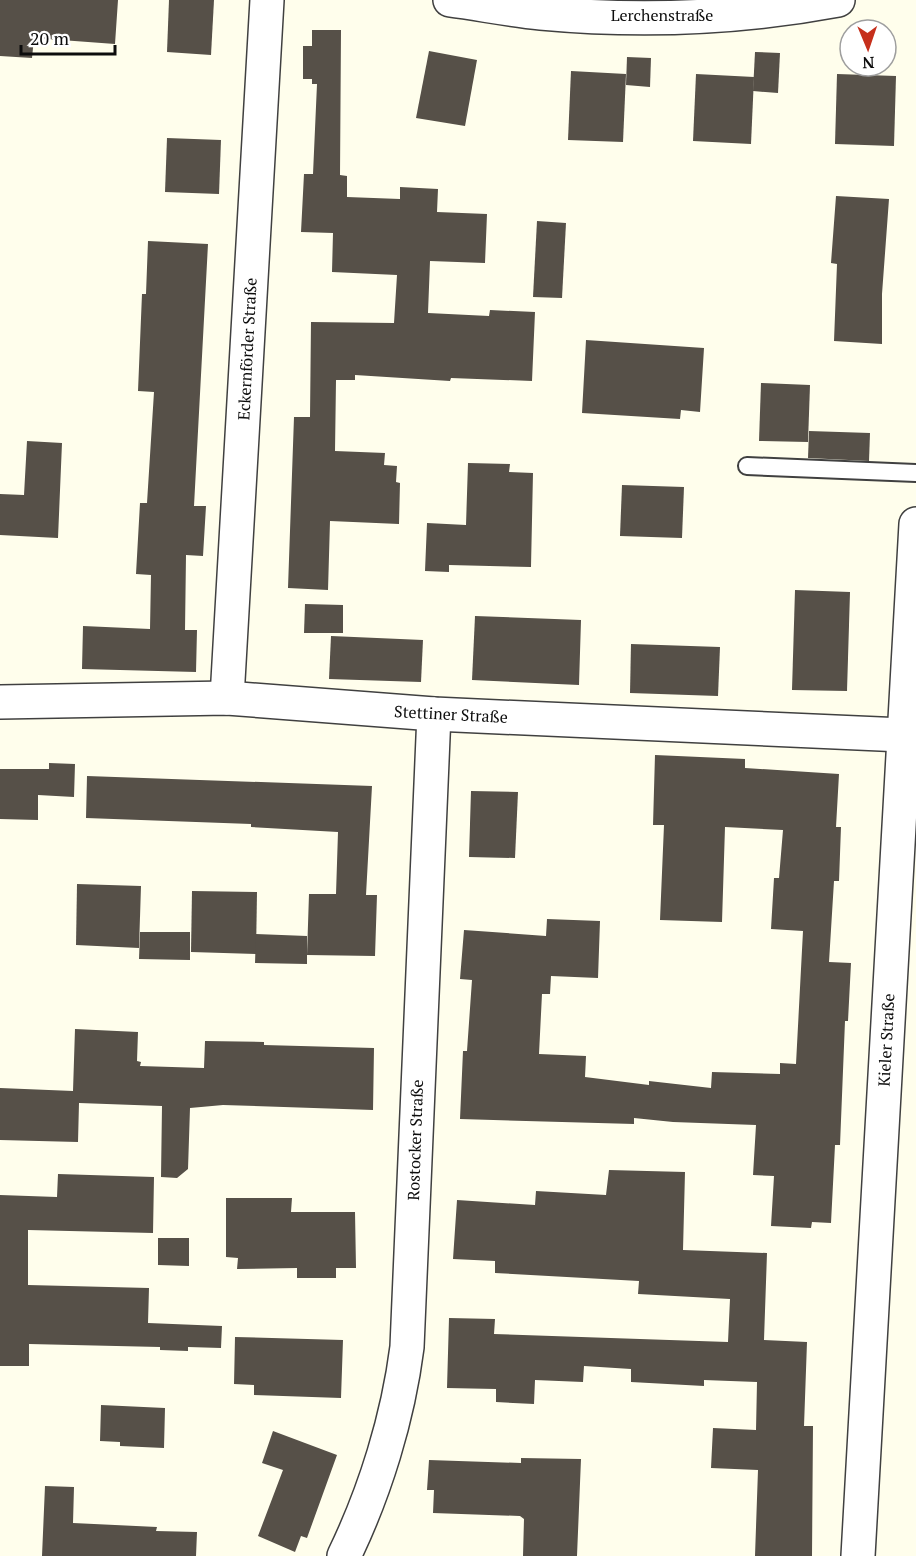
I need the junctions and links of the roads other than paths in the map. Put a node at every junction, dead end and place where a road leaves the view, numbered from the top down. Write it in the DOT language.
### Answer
graph roads {
  1 [pos="267,0"];
  2 [pos="450,0"];
  3 [pos="838,0"];
  4 [pos="747,466"];
  5 [pos="916,473"];
  6 [pos="916,524"];
  7 [pos="227,698"];
  8 [pos="0,702"];
  9 [pos="434,714"];
  10 [pos="903,735"];
  11 [pos="344,1556"];
  12 [pos="858,1556"];
  1 -- 7 [label="street, Eckernförder Straße"];
  2 -- 3 [label="street, Lerchenstraße"];
  4 -- 5 [label="lane"];
  6 -- 10 [label="street, Kieler Straße"];
  7 -- 8 [label="street, Stettiner Straße"];
  7 -- 9 [label="street, Stettiner Straße"];
  9 -- 10 [label="street, Stettiner Straße"];
  9 -- 11 [label="street, Rostocker Straße"];
  10 -- 12 [label="street, Kieler Straße"];
}
